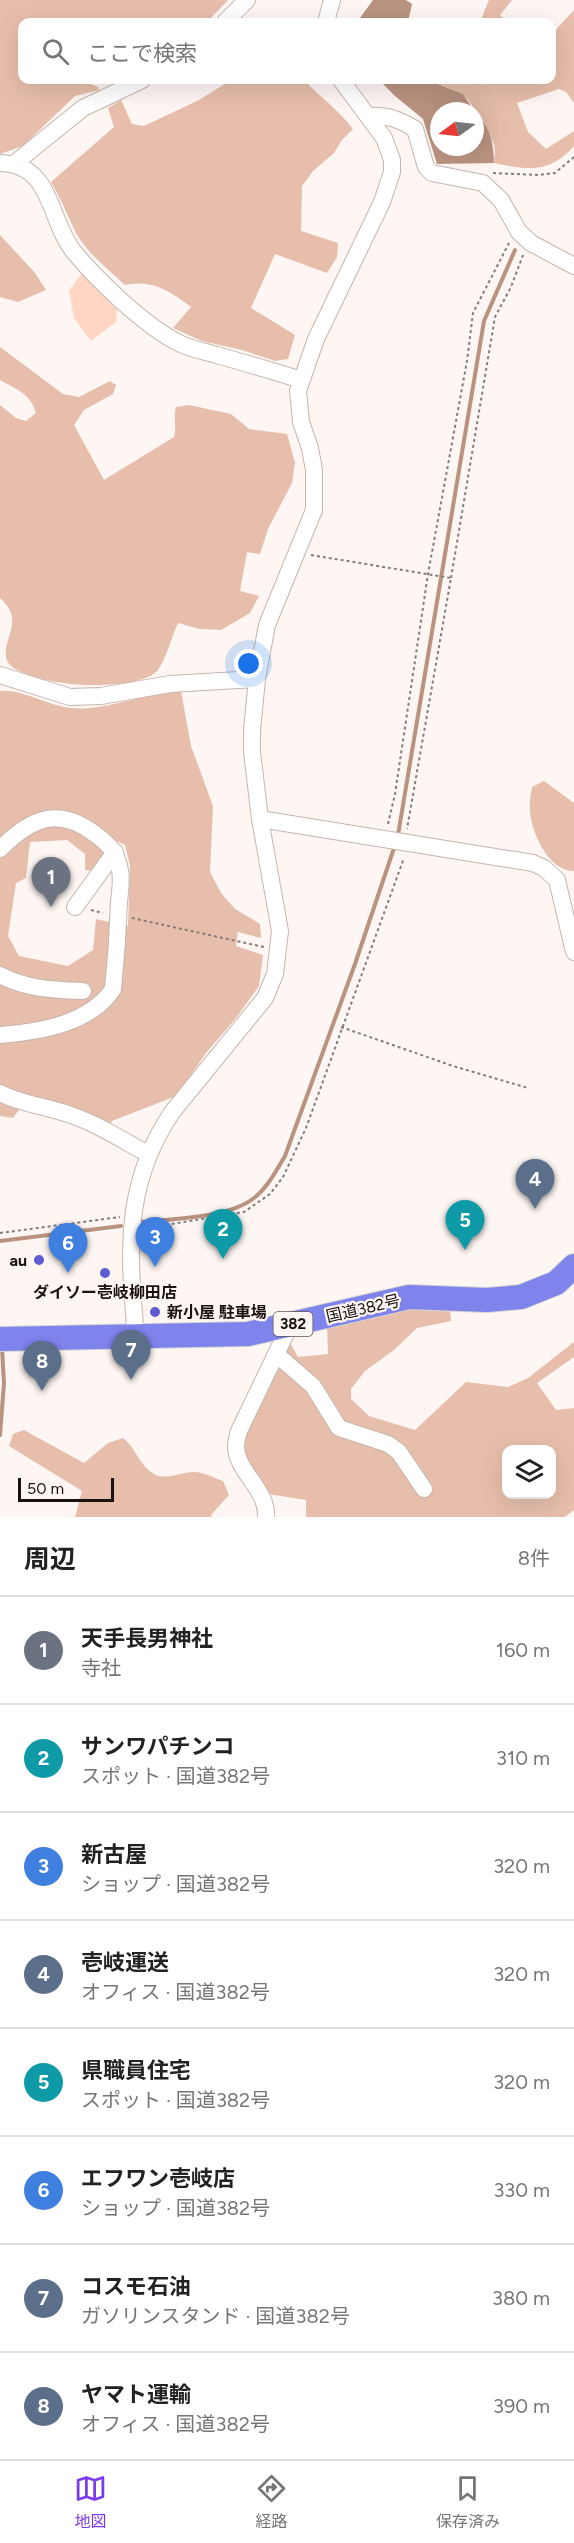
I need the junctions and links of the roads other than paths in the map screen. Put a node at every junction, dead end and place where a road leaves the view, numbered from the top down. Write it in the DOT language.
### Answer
graph roads {
  1 [pos="247,0"];
  2 [pos="229,18"];
  3 [pos="134,84"];
  4 [pos="344,84"];
  5 [pos="368,116"];
  6 [pos="7,163"];
  7 [pos="574,266"];
  8 [pos="301,380"];
  9 [pos="0,675"];
  10 [pos="257,679"];
  11 [pos="260,819"];
  12 [pos="0,849"];
  13 [pos="115,852"];
  14 [pos="79,908"];
  15 [pos="574,952"];
  16 [pos="0,975"];
  17 [pos="83,991"];
  18 [pos="0,1035"];
  19 [pos="0,1093"];
  20 [pos="148,1154"];
  21 [pos="574,1266"];
  22 [pos="290,1325"];
  23 [pos="135,1336"];
  24 [pos="0,1338"];
  25 [pos="276,1354"];
  26 [pos="424,1488"];
  27 [pos="266,1517"];
  1 -- 2 [label="street"];
  3 -- 6 [label="street"];
  4 -- 5 [label="street"];
  5 -- 7 [label="street"];
  5 -- 8 [label="street"];
  6 -- 8 [label="street"];
  8 -- 10 [label="street"];
  9 -- 10 [label="street"];
  10 -- 11 [label="street"];
  11 -- 15 [label="street"];
  11 -- 20 [label="street"];
  12 -- 13 [label="street"];
  13 -- 14 [label="street"];
  13 -- 18 [label="street"];
  16 -- 17 [label="street"];
  19 -- 20 [label="street"];
  20 -- 23 [label="street"];
  21 -- 22 [label="highway, 国道382号 / 382"];
  22 -- 23 [label="highway, 国道382号 / 382"];
  22 -- 25 [label="street"];
  23 -- 24 [label="highway, 国道382号 / 382"];
  25 -- 26 [label="street"];
  25 -- 27 [label="street"];
}
